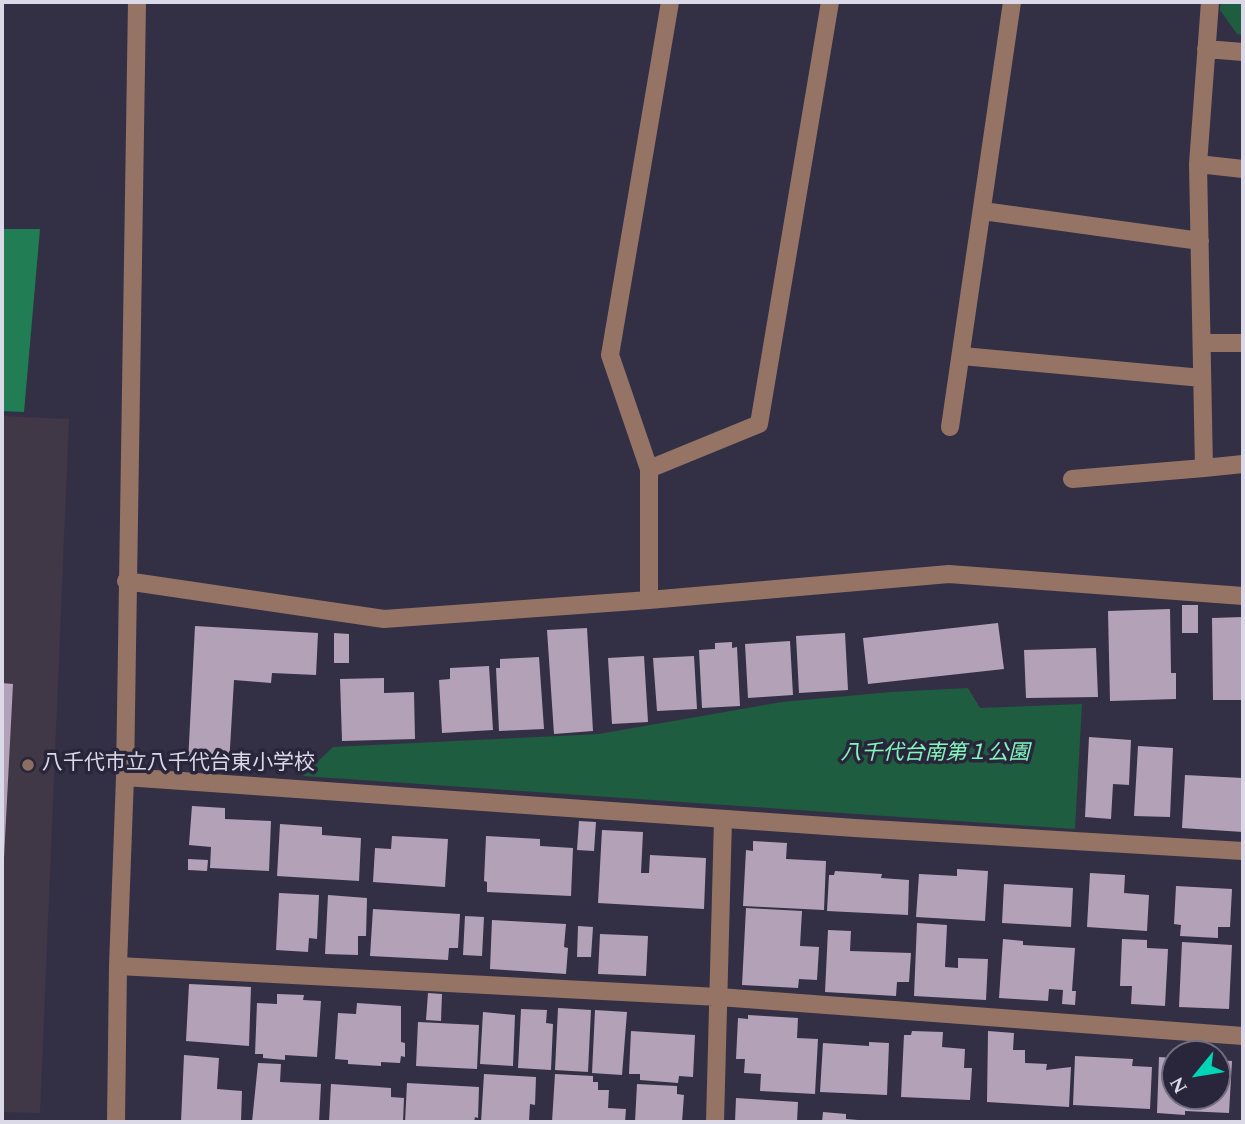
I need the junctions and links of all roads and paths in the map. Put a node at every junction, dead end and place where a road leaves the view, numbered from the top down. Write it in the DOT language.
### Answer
graph roads {
  1 [pos="137,2"];
  2 [pos="670,2"];
  3 [pos="830,2"];
  4 [pos="1012,2"];
  5 [pos="1210,2"];
  6 [pos="1206,48"];
  7 [pos="1243,52"];
  8 [pos="1198,164"];
  9 [pos="1243,169"];
  10 [pos="983,211"];
  11 [pos="1200,241"];
  12 [pos="1202,343"];
  13 [pos="1243,343"];
  14 [pos="962,356"];
  15 [pos="1202,378"];
  16 [pos="950,428"];
  17 [pos="1243,464"];
  18 [pos="1204,468"];
  19 [pos="649,469"];
  20 [pos="1072,479"];
  21 [pos="126,581"];
  22 [pos="1243,596"];
  23 [pos="649,600"];
  24 [pos="125,777"];
  25 [pos="723,819"];
  26 [pos="1243,851"];
  27 [pos="118,966"];
  28 [pos="719,998"];
  29 [pos="1243,1036"];
  30 [pos="116,1122"];
  31 [pos="715,1122"];
  1 -- 21 [label="street"];
  2 -- 19 [label="street"];
  3 -- 19 [label="street"];
  4 -- 10 [label="street"];
  5 -- 6 [label="street"];
  6 -- 7 [label="street"];
  6 -- 8 [label="street"];
  8 -- 9 [label="street"];
  8 -- 11 [label="street"];
  10 -- 11 [label="street"];
  10 -- 14 [label="street"];
  11 -- 12 [label="street"];
  12 -- 13 [label="street"];
  12 -- 15 [label="street"];
  14 -- 15 [label="street"];
  14 -- 16 [label="street"];
  15 -- 18 [label="street"];
  17 -- 18 [label="street"];
  18 -- 20 [label="street"];
  19 -- 23 [label="street"];
  21 -- 23 [label="street"];
  21 -- 24 [label="street"];
  22 -- 23 [label="street"];
  24 -- 25 [label="street"];
  24 -- 27 [label="street"];
  25 -- 26 [label="street"];
  25 -- 28 [label="street"];
  27 -- 28 [label="street"];
  27 -- 30 [label="street"];
  28 -- 29 [label="street"];
  28 -- 31 [label="street"];
}
